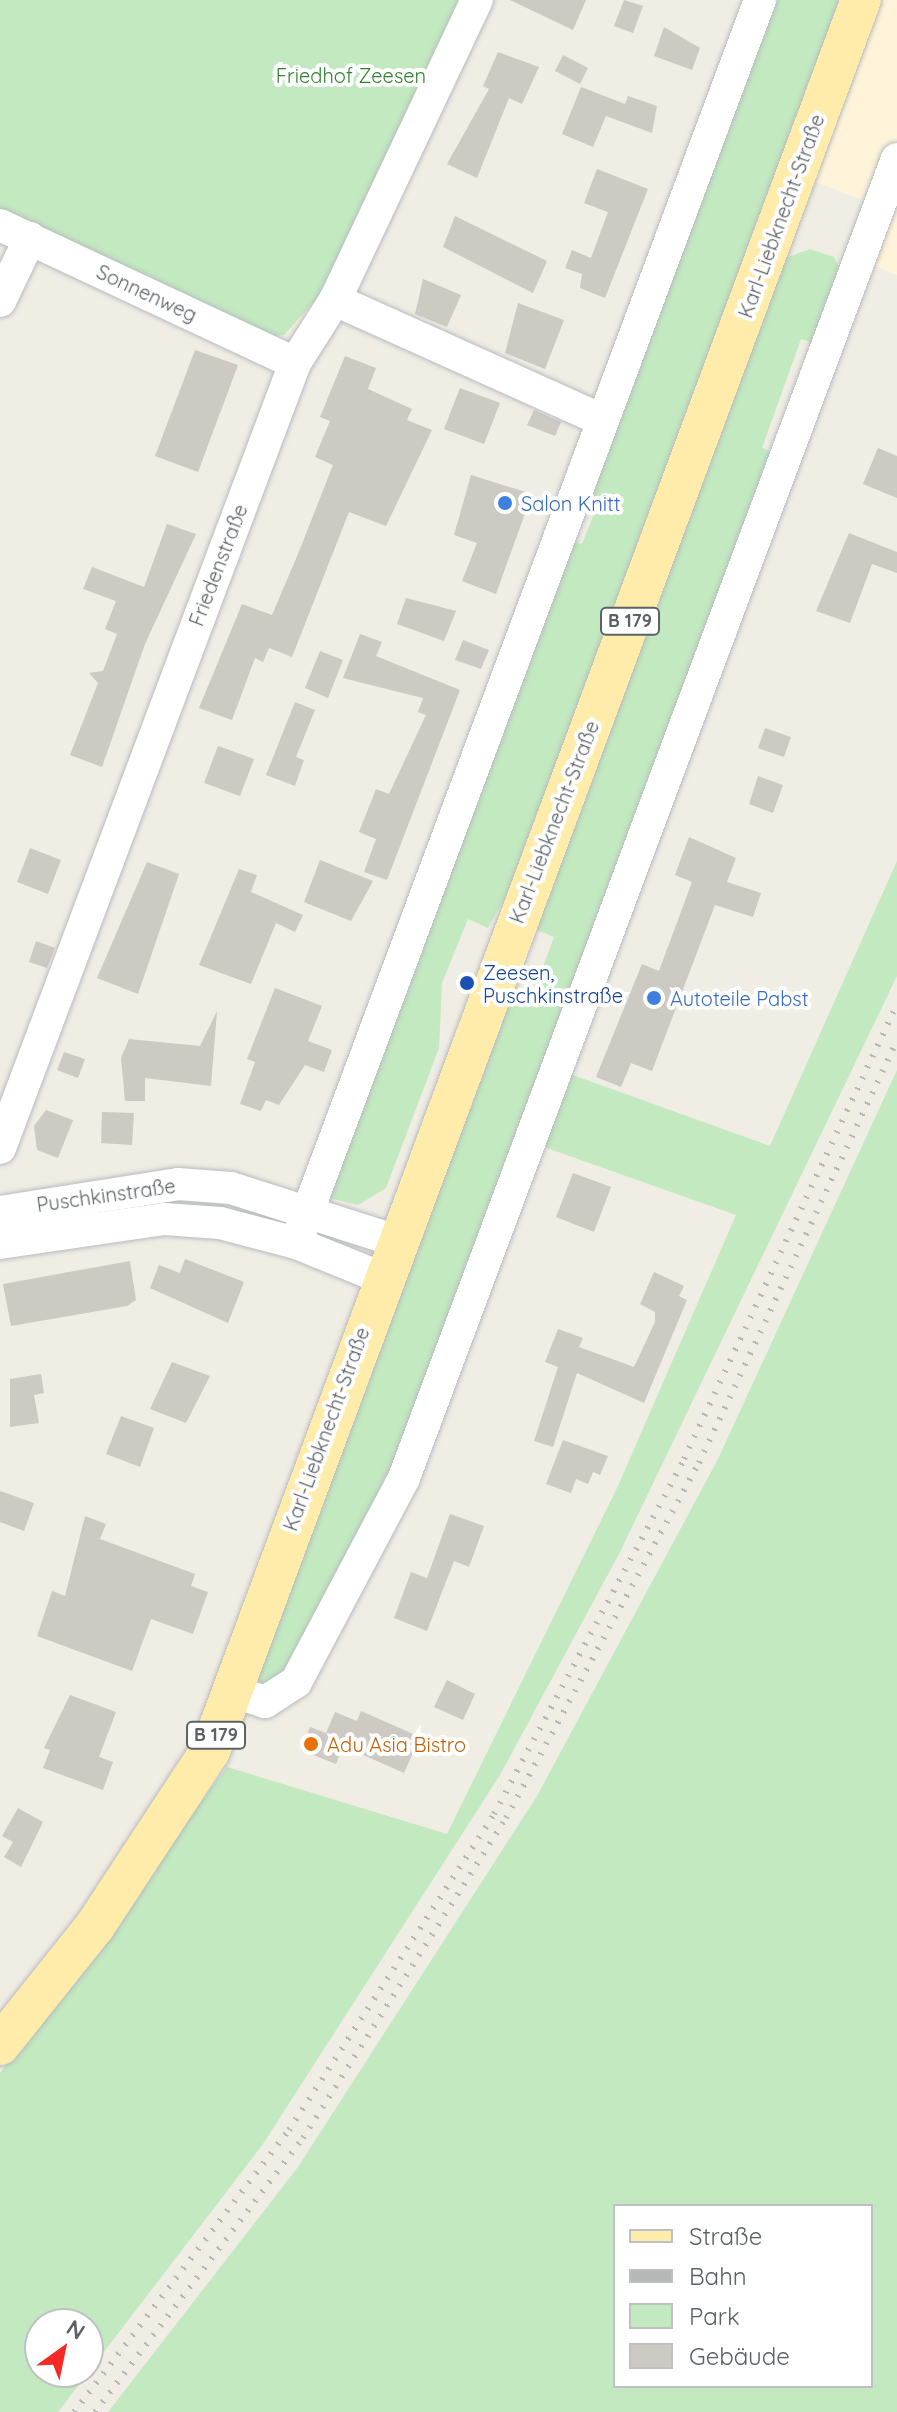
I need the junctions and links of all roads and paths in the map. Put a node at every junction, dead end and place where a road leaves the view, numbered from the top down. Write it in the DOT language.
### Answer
graph roads {
  1 [pos="477,0"];
  2 [pos="760,0"];
  3 [pos="861,0"];
  4 [pos="897,159"];
  5 [pos="0,225"];
  6 [pos="30,238"];
  7 [pos="335,300"];
  8 [pos="0,301"];
  9 [pos="295,363"];
  10 [pos="598,418"];
  11 [pos="0,1148"];
  12 [pos="305,1208"];
  13 [pos="0,1212"];
  14 [pos="397,1241"];
  15 [pos="0,1243"];
  16 [pos="296,1243"];
  17 [pos="382,1278"];
  18 [pos="230,1690"];
  19 [pos="0,2045"];
  1 -- 7 [label="street, Friedenstraße"];
  2 -- 10 [label="street"];
  3 -- 14 [label="main road, Karl-Liebknecht-Straße / B 179"];
  4 -- 18 [label="street"];
  5 -- 6 [label="street, Sonnenweg"];
  6 -- 8 [label="street"];
  6 -- 9 [label="street, Sonnenweg"];
  7 -- 9 [label="street, Friedenstraße"];
  7 -- 10 [label="street"];
  9 -- 11 [label="street, Friedenstraße"];
  10 -- 12 [label="street"];
  12 -- 13 [label="street, Puschkinstraße"];
  12 -- 14 [label="street, Puschkinstraße"];
  12 -- 16 [label="street"];
  14 -- 17 [label="main road, Karl-Liebknecht-Straße / B 179"];
  15 -- 16 [label="street, Puschkinstraße"];
  16 -- 17 [label="street, Puschkinstraße"];
  17 -- 18 [label="main road, Karl-Liebknecht-Straße / B 179"];
  18 -- 19 [label="main road, Karl-Liebknecht-Straße / B 179"];
}
